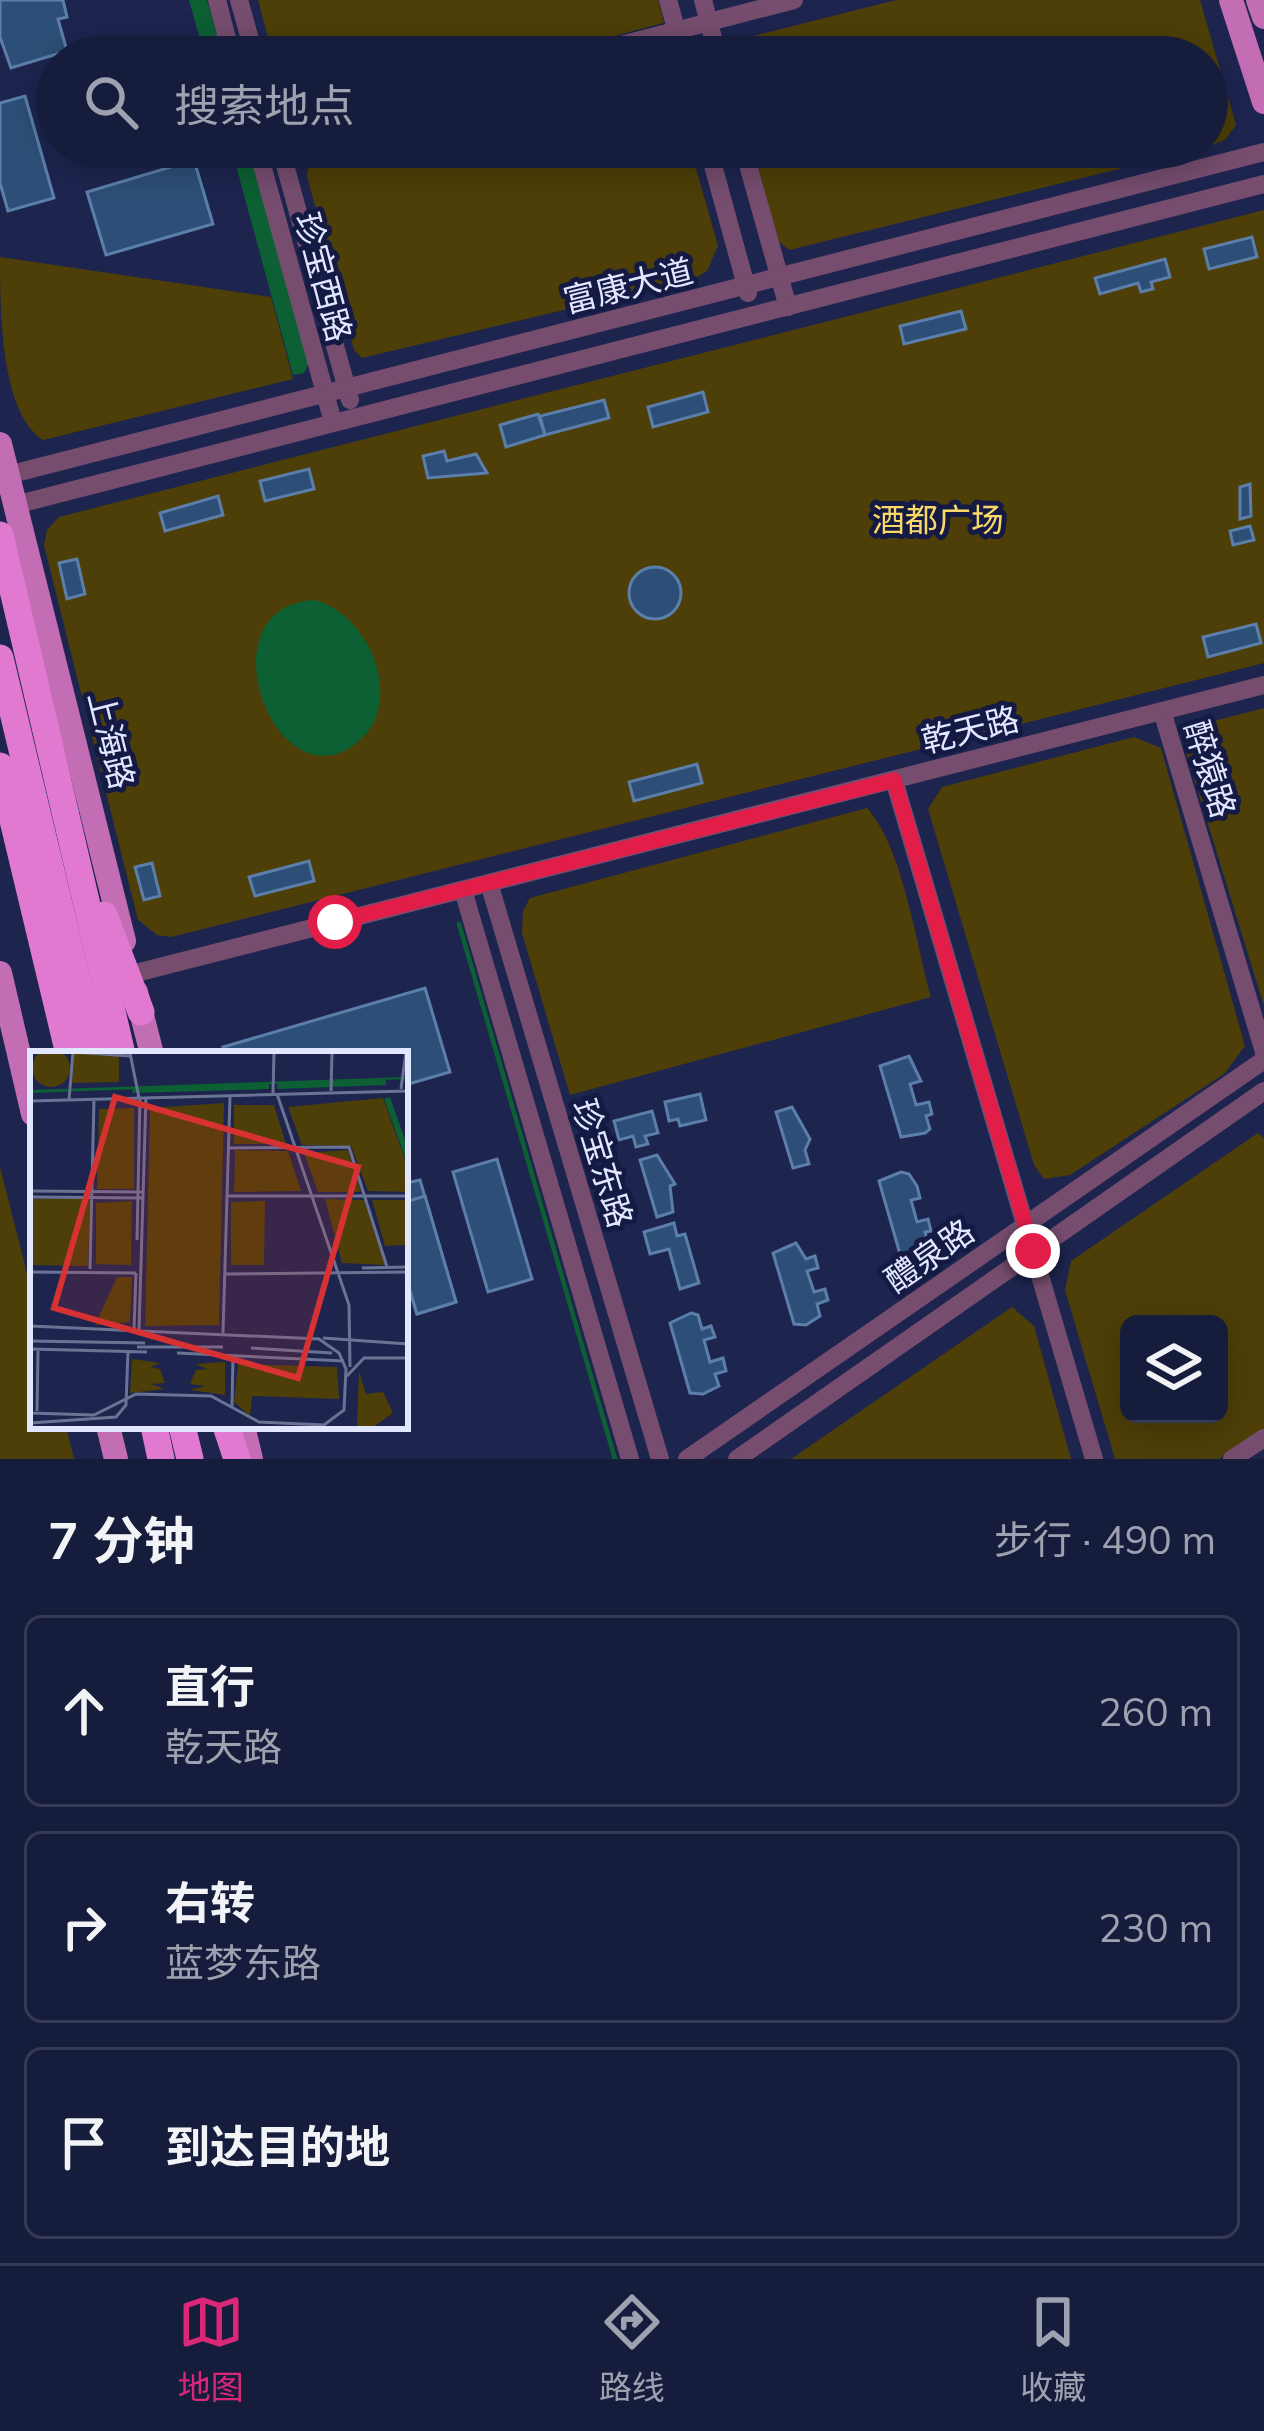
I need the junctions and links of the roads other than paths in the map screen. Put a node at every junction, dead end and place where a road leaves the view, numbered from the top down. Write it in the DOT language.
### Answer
graph roads {
  1 [pos="217,0"];
  2 [pos="239,0"];
  3 [pos="668,0"];
  4 [pos="703,0"];
  5 [pos="794,0"];
  6 [pos="1231,0"];
  7 [pos="1258,0"];
  8 [pos="1264,17"];
  9 [pos="709,22"];
  10 [pos="677,30"];
  11 [pos="226,36"];
  12 [pos="249,36"];
  13 [pos="654,36"];
  14 [pos="679,36"];
  15 [pos="713,36"];
  16 [pos="1264,102"];
  17 [pos="1264,152"];
  18 [pos="1228,161"];
  19 [pos="263,168"];
  20 [pos="286,168"];
  21 [pos="714,168"];
  22 [pos="749,168"];
  23 [pos="1202,168"];
  24 [pos="1264,184"];
  25 [pos="780,277"];
  26 [pos="746,286"];
  27 [pos="788,307"];
  28 [pos="754,315"];
  29 [pos="347,388"];
  30 [pos="325,393"];
  31 [pos="355,416"];
  32 [pos="333,422"];
  33 [pos="0,444"];
  34 [pos="8,475"];
  35 [pos="15,505"];
  36 [pos="0,535"];
  37 [pos="0,658"];
  38 [pos="1264,685"];
  39 [pos="1162,711"];
  40 [pos="48,740"];
  41 [pos="0,766"];
  42 [pos="894,780"];
  43 [pos="0,844"];
  44 [pos="489,883"];
  45 [pos="463,890"];
  46 [pos="0,973"];
  47 [pos="132,974"];
  48 [pos="55,994"];
  49 [pos="141,1012"];
  50 [pos="67,1051"];
  51 [pos="94,1051"];
  52 [pos="121,1051"];
  53 [pos="151,1051"];
  54 [pos="1264,1056"];
  55 [pos="10,1057"];
  56 [pos="1264,1091"];
  57 [pos="30,1107"];
  58 [pos="1025,1226"];
  59 [pos="1033,1251"];
  60 [pos="109,1429"];
  61 [pos="155,1429"];
  62 [pos="183,1429"];
  63 [pos="228,1429"];
  64 [pos="242,1429"];
  65 [pos="1264,1438"];
  66 [pos="117,1459"];
  67 [pos="161,1459"];
  68 [pos="190,1459"];
  69 [pos="245,1459"];
  70 [pos="630,1459"];
  71 [pos="660,1459"];
  72 [pos="687,1459"];
  73 [pos="736,1459"];
  74 [pos="1094,1459"];
  75 [pos="1232,1459"];
  1 -- 11 [label="street"];
  2 -- 12 [label="street"];
  3 -- 10 [label="street"];
  4 -- 9 [label="street"];
  5 -- 9 [label="street"];
  6 -- 16 [label="main road"];
  7 -- 8 [label="main road"];
  9 -- 10 [label="street"];
  9 -- 15 [label="street"];
  10 -- 13 [label="street"];
  10 -- 14 [label="street"];
  17 -- 18 [label="street, 富康大道"];
  19 -- 30 [label="street, 珍宝西路"];
  20 -- 29 [label="street, 珍宝西路"];
  21 -- 26 [label="street"];
  22 -- 25 [label="street"];
  23 -- 25 [label="street, 富康大道"];
  24 -- 27 [label="street, 富康大道"];
  25 -- 26 [label="street, 富康大道"];
  25 -- 27 [label="street"];
  26 -- 28 [label="street"];
  26 -- 29 [label="street, 富康大道"];
  27 -- 28 [label="street, 富康大道"];
  28 -- 31 [label="street, 富康大道"];
  29 -- 30 [label="street, 富康大道"];
  29 -- 31 [label="street, 珍宝西路"];
  30 -- 32 [label="street, 珍宝西路"];
  30 -- 34 [label="street, 富康大道"];
  31 -- 32 [label="street, 富康大道"];
  32 -- 35 [label="street, 富康大道"];
  33 -- 34 [label="main road, 上海路"];
  34 -- 35 [label="main road, 上海路"];
  35 -- 47 [label="main road, 上海路"];
  36 -- 40 [label="highway"];
  37 -- 51 [label="highway"];
  38 -- 39 [label="street, 乾天路"];
  39 -- 42 [label="street, 乾天路"];
  39 -- 54 [label="street, 醉猿路"];
  40 -- 49 [label="highway"];
  40 -- 52 [label="highway"];
  41 -- 48 [label="highway"];
  42 -- 44 [label="street, 乾天路"];
  42 -- 58 [label="street"];
  43 -- 48 [label="highway"];
  44 -- 45 [label="street, 乾天路"];
  44 -- 71 [label="street, 珍宝东路"];
  45 -- 47 [label="street, 乾天路"];
  45 -- 70 [label="street, 珍宝东路"];
  46 -- 55 [label="main road"];
  47 -- 49 [label="main road, 上海路"];
  48 -- 50 [label="highway"];
  49 -- 53 [label="main road, 上海路"];
  54 -- 58 [label="street, 醴泉路"];
  55 -- 57 [label="main road"];
  56 -- 59 [label="street, 醴泉路"];
  58 -- 59 [label="street"];
  58 -- 72 [label="street, 醴泉路"];
  59 -- 73 [label="street, 醴泉路"];
  59 -- 74 [label="street"];
  60 -- 66 [label="main road"];
  61 -- 67 [label="highway"];
  62 -- 68 [label="highway"];
  63 -- 69 [label="highway"];
  64 -- 69 [label="main road"];
  65 -- 75 [label="street"];
}
